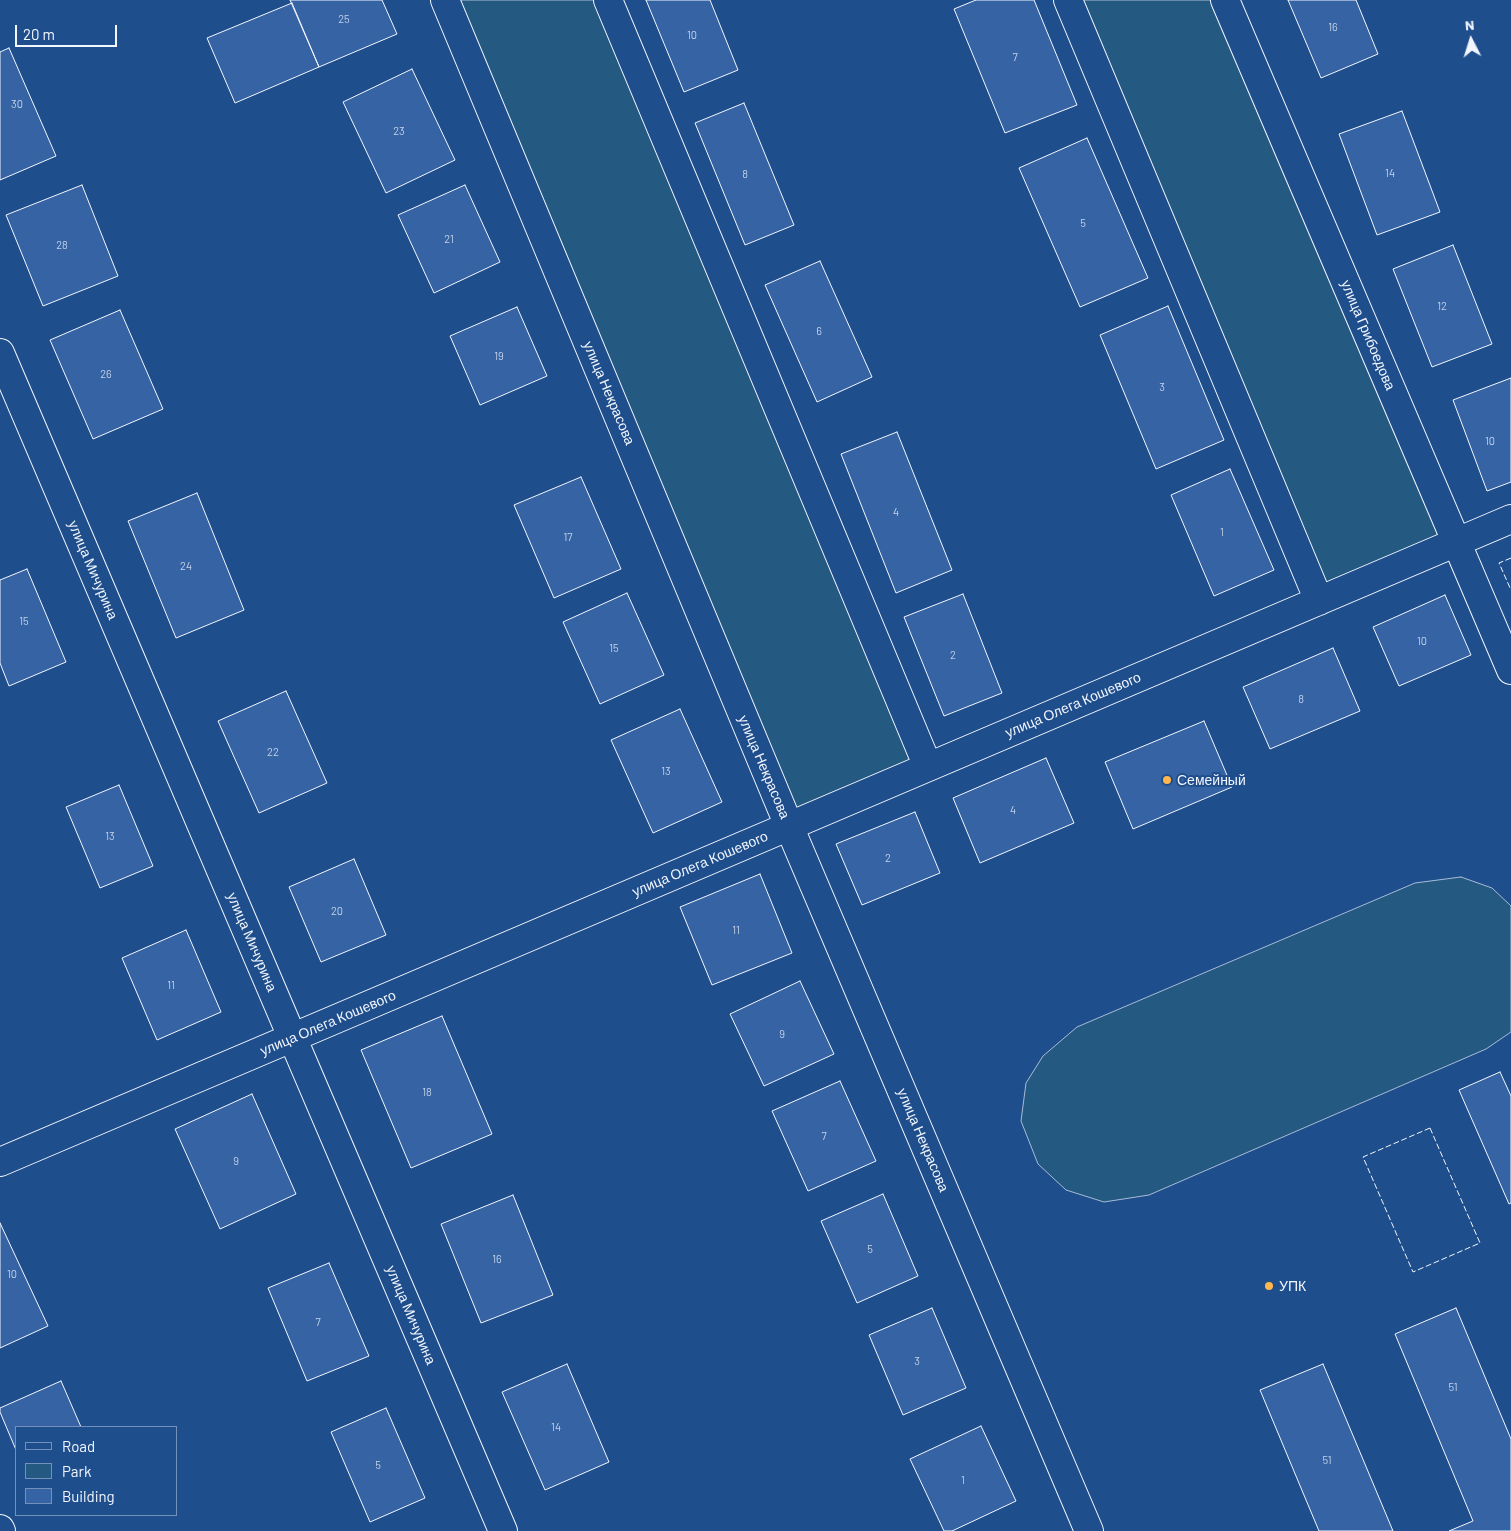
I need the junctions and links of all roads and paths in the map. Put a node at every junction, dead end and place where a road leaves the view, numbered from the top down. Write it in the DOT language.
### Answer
graph roads {
  1 [pos="445,0"];
  2 [pos="608,0"];
  3 [pos="1068,0"];
  4 [pos="1225,0"];
  5 [pos="0,353"];
  6 [pos="1511,519"];
  7 [pos="1456,542"];
  8 [pos="1319,601"];
  9 [pos="1511,670"];
  10 [pos="928,767"];
  11 [pos="789,826"];
  12 [pos="293,1038"];
  13 [pos="0,1162"];
  14 [pos="503,1531"];
  15 [pos="1089,1531"];
  1 -- 11 [label="street, улица Некрасова"];
  2 -- 10 [label="street"];
  3 -- 8 [label="street"];
  4 -- 7 [label="street, улица Грибоедова"];
  5 -- 12 [label="street, улица Мичурина"];
  6 -- 7 [label="street, улица Олега Кошевого"];
  7 -- 8 [label="street, улица Олега Кошевого"];
  7 -- 9 [label="street, улица Грибоедова"];
  8 -- 10 [label="street, улица Олега Кошевого"];
  10 -- 11 [label="street, улица Олега Кошевого"];
  11 -- 12 [label="street, улица Олега Кошевого"];
  11 -- 15 [label="street, улица Некрасова"];
  12 -- 13 [label="street, улица Олега Кошевого"];
  12 -- 14 [label="street, улица Мичурина"];
}
